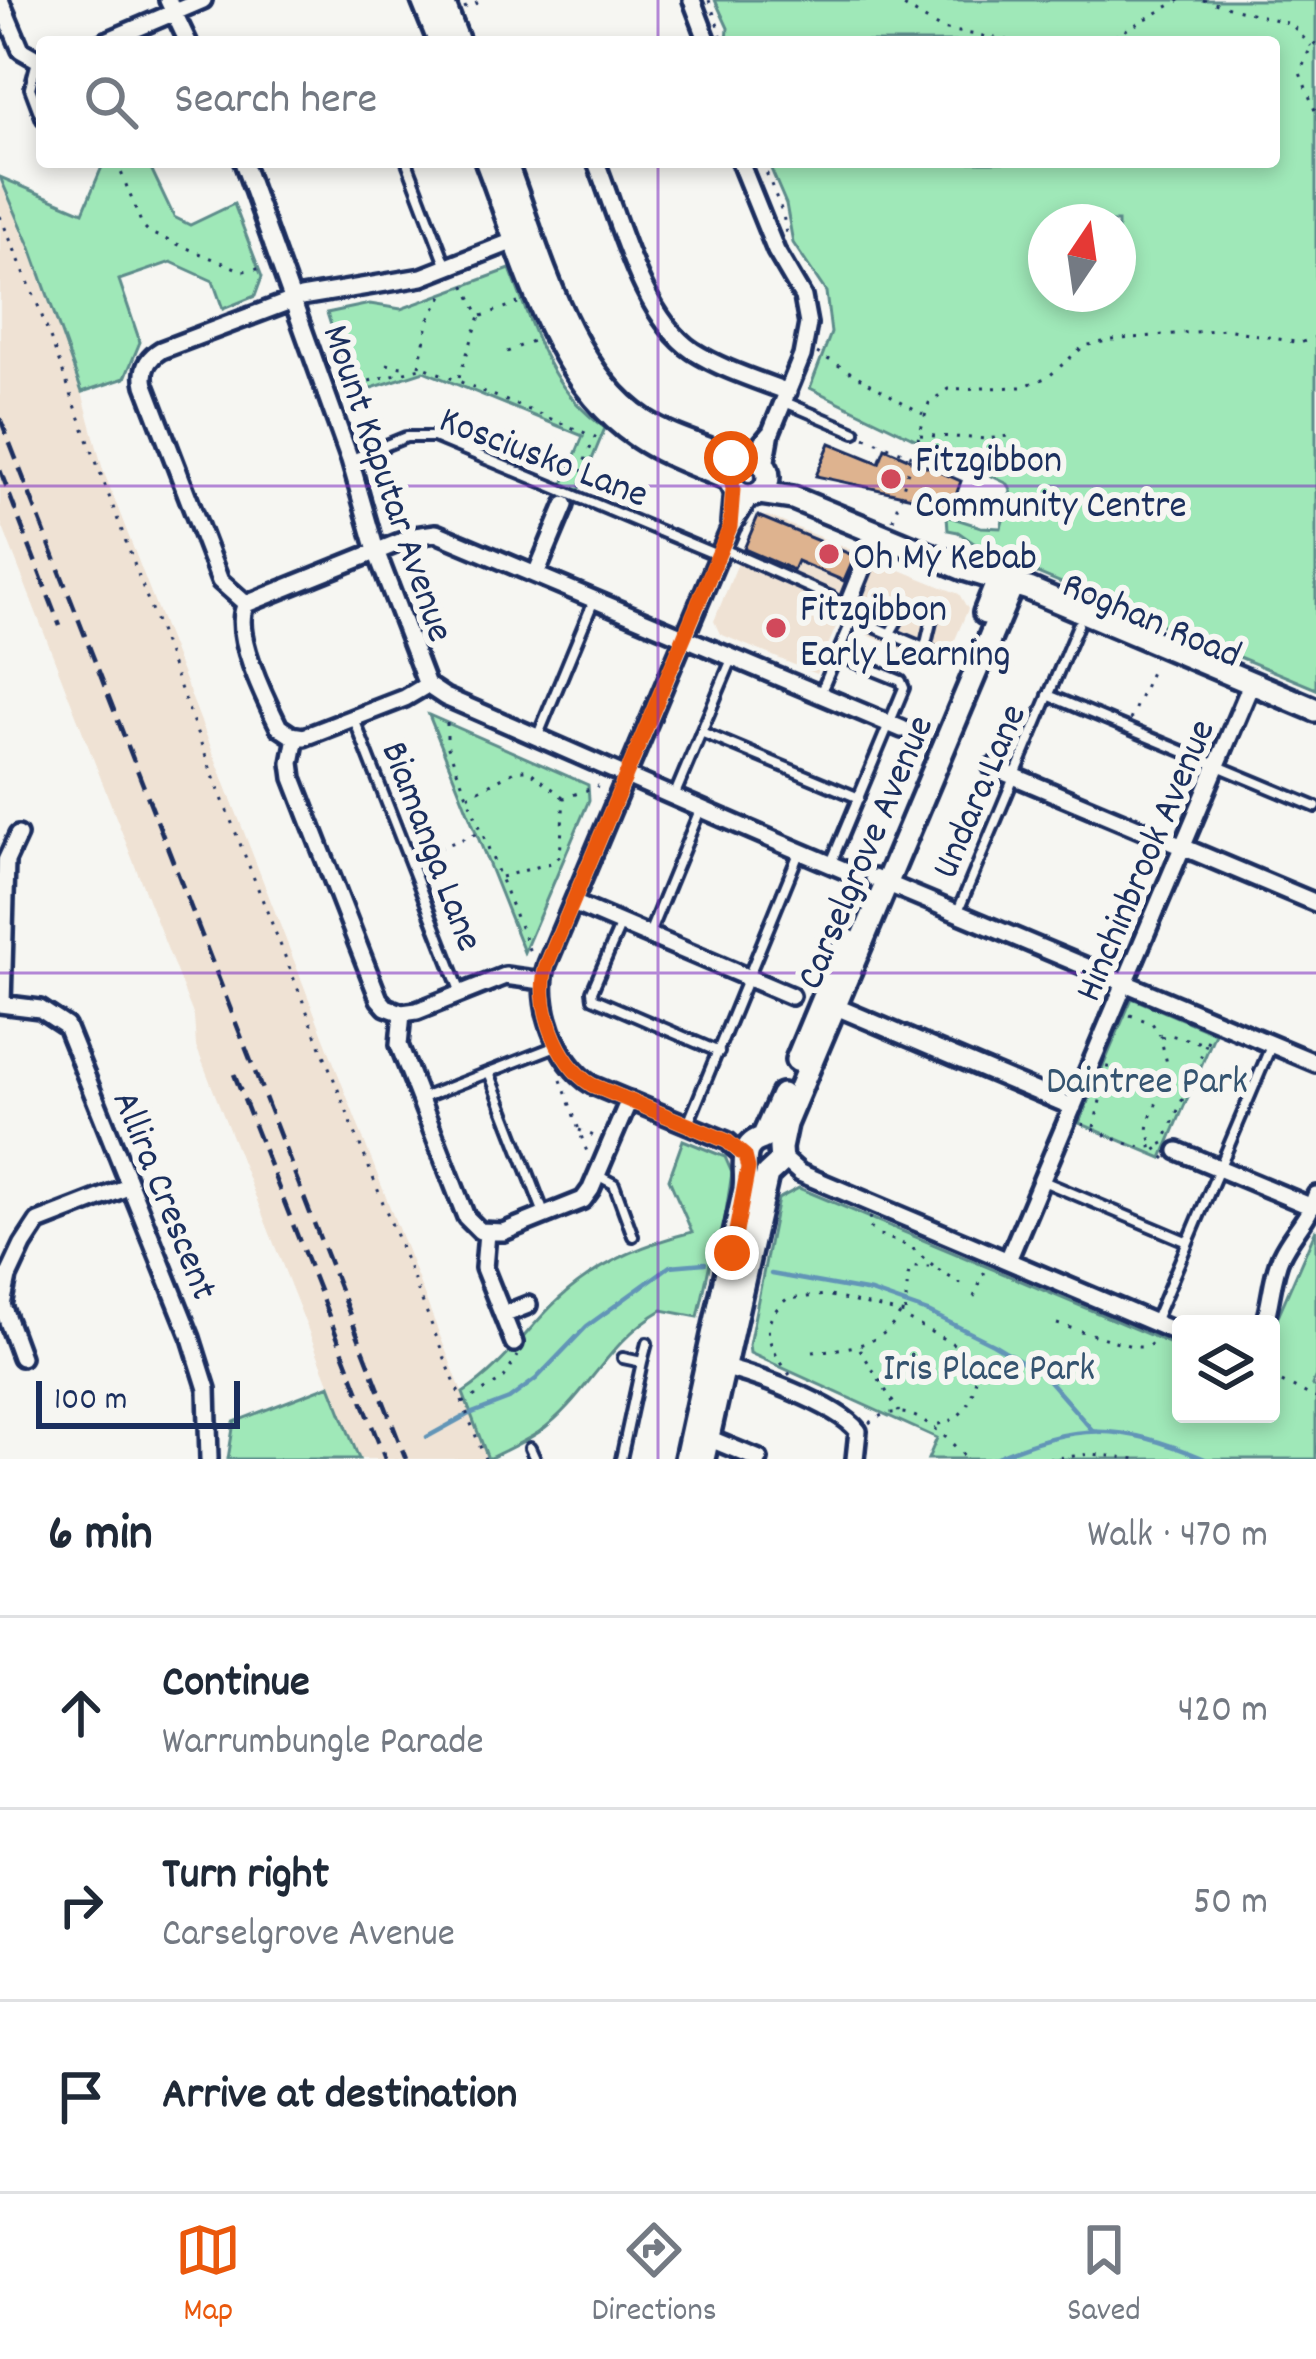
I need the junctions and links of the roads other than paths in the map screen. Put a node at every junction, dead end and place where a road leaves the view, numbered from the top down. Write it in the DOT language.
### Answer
graph roads {
  1 [pos="0,0"];
  2 [pos="202,0"];
  3 [pos="424,0"];
  4 [pos="692,0"];
  5 [pos="451,4"];
  6 [pos="171,6"];
  7 [pos="115,36"];
  8 [pos="185,36"];
  9 [pos="438,36"];
  10 [pos="457,36"];
  11 [pos="706,36"];
  12 [pos="36,60"];
  13 [pos="36,71"];
  14 [pos="36,104"];
  15 [pos="245,168"];
  16 [pos="409,168"];
  17 [pos="490,168"];
  18 [pos="507,168"];
  19 [pos="598,168"];
  20 [pos="742,168"];
  21 [pos="525,237"];
  22 [pos="447,268"];
  23 [pos="295,299"];
  24 [pos="786,397"];
  25 [pos="858,434"];
  26 [pos="350,460"];
  27 [pos="749,478"];
  28 [pos="572,497"];
  29 [pos="376,550"];
  30 [pos="720,552"];
  31 [pos="869,552"];
  32 [pos="536,574"];
  33 [pos="1004,586"];
  34 [pos="595,599"];
  35 [pos="246,604"];
  36 [pos="849,615"];
  37 [pos="1078,625"];
  38 [pos="890,634"];
  39 [pos="684,637"];
  40 [pos="925,648"];
  41 [pos="837,655"];
  42 [pos="733,658"];
  43 [pos="966,658"];
  44 [pos="427,685"];
  45 [pos="1249,689"];
  46 [pos="820,694"];
  47 [pos="1048,695"];
  48 [pos="1316,710"];
  49 [pos="354,718"];
  50 [pos="1316,725"];
  51 [pos="896,726"];
  52 [pos="701,732"];
  53 [pos="537,736"];
  54 [pos="296,737"];
  55 [pos="1216,765"];
  56 [pos="992,766"];
  57 [pos="627,774"];
  58 [pos="1014,776"];
  59 [pos="859,798"];
  60 [pos="673,799"];
  61 [pos="1316,807"];
  62 [pos="700,810"];
  63 [pos="18,835"];
  64 [pos="1183,847"];
  65 [pos="800,851"];
  66 [pos="837,867"];
  67 [pos="880,880"];
  68 [pos="573,903"];
  69 [pos="1316,903"];
  70 [pos="957,913"];
  71 [pos="621,923"];
  72 [pos="649,935"];
  73 [pos="749,978"];
  74 [pos="542,981"];
  75 [pos="1125,983"];
  76 [pos="461,993"];
  77 [pos="790,996"];
  78 [pos="1,1004"];
  79 [pos="829,1004"];
  80 [pos="402,1013"];
  81 [pos="560,1045"];
  82 [pos="1271,1045"];
  83 [pos="718,1052"];
  84 [pos="1316,1063"];
  85 [pos="489,1072"];
  86 [pos="420,1098"];
  87 [pos="629,1100"];
  88 [pos="1074,1114"];
  89 [pos="688,1124"];
  90 [pos="760,1155"];
  91 [pos="1177,1158"];
  92 [pos="1219,1168"];
  93 [pos="597,1175"];
  94 [pos="1042,1180"];
  95 [pos="128,1187"];
  96 [pos="1314,1201"];
  97 [pos="545,1216"];
  98 [pos="487,1233"];
  99 [pos="633,1236"];
  100 [pos="1188,1242"];
  101 [pos="1008,1260"];
  102 [pos="529,1305"];
  103 [pos="503,1315"];
  104 [pos="1266,1315"];
  105 [pos="1159,1324"];
  106 [pos="1172,1330"];
  107 [pos="513,1341"];
  108 [pos="647,1343"];
  109 [pos="21,1357"];
  110 [pos="623,1358"];
  111 [pos="642,1362"];
  112 [pos="716,1366"];
  113 [pos="530,1448"];
  114 [pos="705,1448"];
  115 [pos="209,1459"];
  116 [pos="535,1459"];
  117 [pos="621,1459"];
  118 [pos="686,1459"];
  119 [pos="759,1459"];
  120 [pos="855,1459"];
  1 -- 12 [label="street"];
  2 -- 6 [label="street"];
  3 -- 9 [label="main road"];
  4 -- 11 [label="street"];
  5 -- 10 [label="main road"];
  6 -- 7 [label="street"];
  6 -- 8 [label="street"];
  13 -- 14 [label="lane"];
  15 -- 23 [label="street, Mount Kaputar Avenue"];
  16 -- 22 [label="lane"];
  17 -- 21 [label="main road"];
  18 -- 21 [label="main road"];
  19 -- 24 [label="street"];
  20 -- 24 [label="street"];
  21 -- 22 [label="street"];
  21 -- 27 [label="main road, Roghan Road"];
  22 -- 23 [label="street"];
  23 -- 26 [label="street, Mount Kaputar Avenue"];
  23 -- 35 [label="street"];
  24 -- 25 [label="lane"];
  24 -- 27 [label="street"];
  26 -- 28 [label="lane, Kosciusko Lane"];
  26 -- 29 [label="street, Mount Kaputar Avenue"];
  27 -- 30 [label="street"];
  27 -- 33 [label="main road, Roghan Road"];
  28 -- 30 [label="lane, Kosciusko Lane"];
  28 -- 32 [label="street"];
  29 -- 32 [label="street"];
  29 -- 35 [label="street"];
  29 -- 44 [label="street, Mount Kaputar Avenue"];
  30 -- 36 [label="lane, Kosciusko Lane"];
  30 -- 39 [label="street"];
  31 -- 36 [label="street"];
  32 -- 34 [label="street"];
  33 -- 37 [label="main road, Roghan Road"];
  33 -- 43 [label="main road, Carselgrove Avenue"];
  33 -- 45 [label="main road, Roghan Road"];
  33 -- 67 [label="main road, Carselgrove Avenue"];
  34 -- 39 [label="street"];
  34 -- 53 [label="lane"];
  35 -- 54 [label="street"];
  36 -- 38 [label="lane, Kosciusko Lane"];
  36 -- 41 [label="lane"];
  37 -- 45 [label="main road, Roghan Road"];
  37 -- 47 [label="lane, Undara Lane"];
  38 -- 40 [label="lane, Kosciusko Lane"];
  38 -- 40 [label="lane"];
  39 -- 42 [label="street"];
  39 -- 57 [label="street"];
  40 -- 43 [label="lane, Kosciusko Lane"];
  41 -- 46 [label="lane"];
  41 -- 51 [label="lane"];
  42 -- 46 [label="street"];
  42 -- 52 [label="lane"];
  43 -- 67 [label="main road, Carselgrove Avenue"];
  44 -- 49 [label="street"];
  44 -- 53 [label="street, Mount Kaputar Avenue"];
  45 -- 48 [label="main road, Roghan Road"];
  45 -- 50 [label="main road, Roghan Road"];
  45 -- 55 [label="street, Hinchinbrook Avenue"];
  46 -- 51 [label="street"];
  47 -- 55 [label="lane"];
  47 -- 58 [label="lane, Undara Lane"];
  49 -- 54 [label="street"];
  49 -- 76 [label="lane, Biamanga Lane"];
  51 -- 59 [label="lane"];
  52 -- 59 [label="lane"];
  52 -- 60 [label="lane"];
  53 -- 57 [label="street, Mount Kaputar Avenue"];
  54 -- 80 [label="street"];
  55 -- 61 [label="lane"];
  55 -- 64 [label="street, Hinchinbrook Avenue"];
  56 -- 58 [label="street"];
  57 -- 60 [label="street, Mount Kaputar Avenue"];
  57 -- 68 [label="street"];
  58 -- 64 [label="street"];
  58 -- 70 [label="lane, Undara Lane"];
  59 -- 66 [label="lane"];
  60 -- 62 [label="street, Mount Kaputar Avenue"];
  62 -- 65 [label="street, Mount Kaputar Avenue"];
  62 -- 72 [label="lane"];
  63 -- 78 [label="street"];
  64 -- 69 [label="street"];
  64 -- 75 [label="street, Hinchinbrook Avenue"];
  65 -- 66 [label="street, Mount Kaputar Avenue"];
  65 -- 73 [label="lane"];
  67 -- 70 [label="street"];
  67 -- 79 [label="main road, Carselgrove Avenue"];
  68 -- 71 [label="street"];
  68 -- 74 [label="street"];
  70 -- 75 [label="street"];
  71 -- 72 [label="street"];
  71 -- 83 [label="lane"];
  72 -- 73 [label="street"];
  73 -- 77 [label="street"];
  73 -- 83 [label="lane"];
  74 -- 76 [label="street"];
  74 -- 81 [label="street"];
  75 -- 82 [label="street"];
  75 -- 88 [label="street, Hinchinbrook Avenue"];
  76 -- 80 [label="street"];
  78 -- 95 [label="street, Allira Crescent"];
  79 -- 88 [label="street"];
  79 -- 90 [label="main road, Carselgrove Avenue"];
  80 -- 86 [label="street"];
  81 -- 85 [label="lane"];
  81 -- 87 [label="street"];
  82 -- 84 [label="street"];
  82 -- 92 [label="lane"];
  83 -- 89 [label="lane"];
  85 -- 86 [label="lane"];
  85 -- 97 [label="lane"];
  86 -- 98 [label="street"];
  87 -- 89 [label="street"];
  87 -- 93 [label="street"];
  88 -- 94 [label="street, Hinchinbrook Avenue"];
  89 -- 90 [label="street"];
  90 -- 101 [label="street"];
  90 -- 112 [label="main road, Carselgrove Avenue"];
  91 -- 92 [label="street"];
  92 -- 96 [label="street"];
  92 -- 100 [label="lane"];
  93 -- 97 [label="street"];
  93 -- 99 [label="lane"];
  94 -- 100 [label="lane"];
  94 -- 101 [label="street, Hinchinbrook Avenue"];
  95 -- 109 [label="street"];
  95 -- 115 [label="street, Allira Crescent"];
  96 -- 104 [label="street"];
  97 -- 98 [label="street"];
  98 -- 103 [label="street"];
  100 -- 105 [label="lane"];
  101 -- 105 [label="street"];
  102 -- 103 [label="street"];
  103 -- 107 [label="street"];
  105 -- 106 [label="street"];
  108 -- 111 [label="lane"];
  110 -- 111 [label="lane"];
  111 -- 117 [label="lane"];
  112 -- 114 [label="main road, Carselgrove Avenue"];
  112 -- 118 [label="main road, Carselgrove Avenue"];
  112 -- 120 [label="street"];
  113 -- 116 [label="lane"];
  114 -- 119 [label="street"];
}
